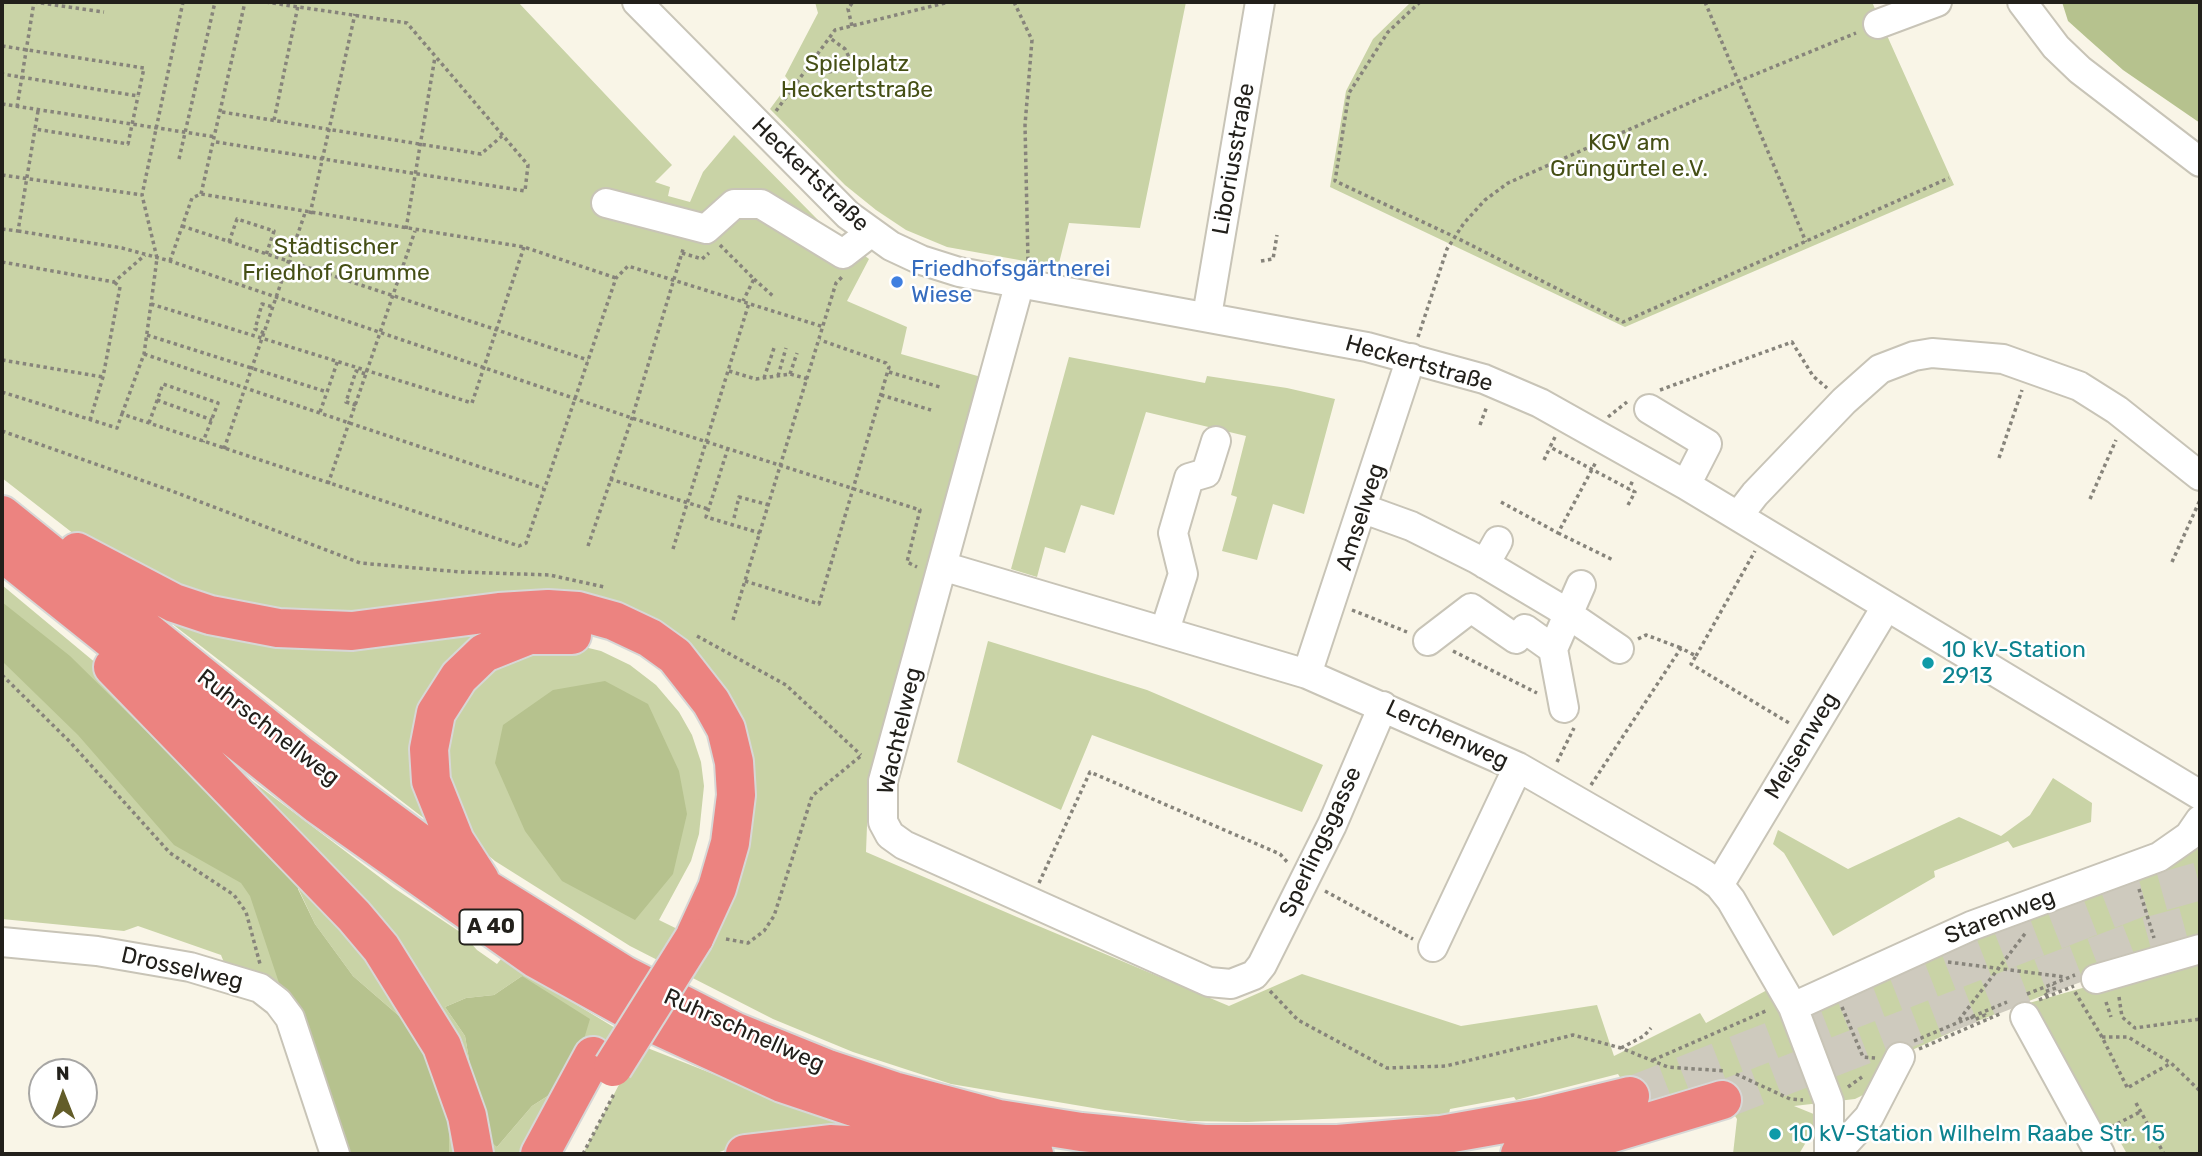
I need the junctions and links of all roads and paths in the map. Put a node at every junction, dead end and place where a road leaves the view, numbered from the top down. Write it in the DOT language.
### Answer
graph roads {
  1 [pos="33,2"];
  2 [pos="183,2"];
  3 [pos="215,2"];
  4 [pos="245,2"];
  5 [pos="265,2"];
  6 [pos="637,2"];
  7 [pos="949,2"];
  8 [pos="1014,2"];
  9 [pos="1261,2"];
  10 [pos="1420,2"];
  11 [pos="1705,2"];
  12 [pos="1937,2"];
  13 [pos="2022,2"];
  14 [pos="852,3"];
  15 [pos="298,6"];
  16 [pos="104,12"];
  17 [pos="355,15"];
  18 [pos="1878,24"];
  19 [pos="852,26"];
  20 [pos="830,38"];
  21 [pos="2,46"];
  22 [pos="26,49"];
  23 [pos="435,57"];
  24 [pos="809,66"];
  25 [pos="2,74"];
  26 [pos="22,77"];
  27 [pos="1739,81"];
  28 [pos="138,96"];
  29 [pos="2,104"];
  30 [pos="17,107"];
  31 [pos="38,110"];
  32 [pos="222,113"];
  33 [pos="274,121"];
  34 [pos="132,123"];
  35 [pos="154,127"];
  36 [pos="35,129"];
  37 [pos="330,130"];
  38 [pos="762,130"];
  39 [pos="186,133"];
  40 [pos="502,136"];
  41 [pos="216,140"];
  42 [pos="421,144"];
  43 [pos="179,159"];
  44 [pos="323,159"];
  45 [pos="2200,162"];
  46 [pos="415,174"];
  47 [pos="2,176"];
  48 [pos="1949,178"];
  49 [pos="27,179"];
  50 [pos="201,194"];
  51 [pos="142,195"];
  52 [pos="606,203"];
  53 [pos="308,213"];
  54 [pos="182,226"];
  55 [pos="688,226"];
  56 [pos="2,229"];
  57 [pos="406,229"];
  58 [pos="18,231"];
  59 [pos="415,231"];
  60 [pos="870,233"];
  61 [pos="1277,235"];
  62 [pos="1455,237"];
  63 [pos="229,242"];
  64 [pos="1806,242"];
  65 [pos="719,243"];
  66 [pos="524,247"];
  67 [pos="145,255"];
  68 [pos="266,255"];
  69 [pos="157,258"];
  70 [pos="170,261"];
  71 [pos="1261,261"];
  72 [pos="2,262"];
  73 [pos="288,262"];
  74 [pos="852,273"];
  75 [pos="616,278"];
  76 [pos="754,279"];
  77 [pos="676,280"];
  78 [pos="114,282"];
  79 [pos="1020,282"];
  80 [pos="394,296"];
  81 [pos="774,296"];
  82 [pos="276,298"];
  83 [pos="743,301"];
  84 [pos="749,303"];
  85 [pos="151,304"];
  86 [pos="273,307"];
  87 [pos="1207,316"];
  88 [pos="824,327"];
  89 [pos="495,330"];
  90 [pos="380,333"];
  91 [pos="147,335"];
  92 [pos="263,335"];
  93 [pos="820,340"];
  94 [pos="775,345"];
  95 [pos="786,348"];
  96 [pos="797,353"];
  97 [pos="144,354"];
  98 [pos="1411,358"];
  99 [pos="2,360"];
  100 [pos="338,360"];
  101 [pos="588,360"];
  102 [pos="2030,367"];
  103 [pos="252,368"];
  104 [pos="484,368"];
  105 [pos="728,371"];
  106 [pos="367,372"];
  107 [pos="888,372"];
  108 [pos="790,374"];
  109 [pos="778,376"];
  110 [pos="103,377"];
  111 [pos="764,378"];
  112 [pos="808,379"];
  113 [pos="246,387"];
  114 [pos="940,387"];
  115 [pos="2,392"];
  116 [pos="327,392"];
  117 [pos="881,395"];
  118 [pos="575,398"];
  119 [pos="157,400"];
  120 [pos="1644,401"];
  121 [pos="1844,401"];
  122 [pos="356,405"];
  123 [pos="931,410"];
  124 [pos="320,412"];
  125 [pos="122,414"];
  126 [pos="2126,417"];
  127 [pos="632,418"];
  128 [pos="90,420"];
  129 [pos="212,420"];
  130 [pos="149,423"];
  131 [pos="350,423"];
  132 [pos="2,431"];
  133 [pos="1601,435"];
  134 [pos="1216,441"];
  135 [pos="203,442"];
  136 [pos="706,442"];
  137 [pos="1550,447"];
  138 [pos="728,448"];
  139 [pos="224,450"];
  140 [pos="1999,458"];
  141 [pos="1544,460"];
  142 [pos="781,465"];
  143 [pos="2200,477"];
  144 [pos="610,479"];
  145 [pos="328,484"];
  146 [pos="1686,485"];
  147 [pos="544,488"];
  148 [pos="855,488"];
  149 [pos="1629,489"];
  150 [pos="2090,499"];
  151 [pos="2200,500"];
  152 [pos="1501,502"];
  153 [pos="687,503"];
  154 [pos="2,505"];
  155 [pos="769,505"];
  156 [pos="1628,505"];
  157 [pos="708,509"];
  158 [pos="1364,509"];
  159 [pos="2,515"];
  160 [pos="1738,516"];
  161 [pos="734,518"];
  162 [pos="761,533"];
  163 [pos="1558,533"];
  164 [pos="1766,534"];
  165 [pos="588,546"];
  166 [pos="673,549"];
  167 [pos="11,559"];
  168 [pos="1613,560"];
  169 [pos="2172,562"];
  170 [pos="941,570"];
  171 [pos="745,581"];
  172 [pos="1581,585"];
  173 [pos="606,588"];
  174 [pos="1542,597"];
  175 [pos="1332,602"];
  176 [pos="1886,607"];
  177 [pos="1567,613"];
  178 [pos="733,620"];
  179 [pos="1525,629"];
  180 [pos="1166,630"];
  181 [pos="694,634"];
  182 [pos="1428,640"];
  183 [pos="1681,648"];
  184 [pos="1553,649"];
  185 [pos="1619,649"];
  186 [pos="1696,656"];
  187 [pos="1307,674"];
  188 [pos="2,675"];
  189 [pos="1383,706"];
  190 [pos="1564,708"];
  191 [pos="1809,735"];
  192 [pos="892,751"];
  193 [pos="861,755"];
  194 [pos="1518,767"];
  195 [pos="1545,781"];
  196 [pos="2200,796"];
  197 [pos="1580,802"];
  198 [pos="2200,820"];
  199 [pos="2136,880"];
  200 [pos="1303,881"];
  201 [pos="1719,885"];
  202 [pos="502,900"];
  203 [pos="1031,901"];
  204 [pos="2030,927"];
  205 [pos="695,933"];
  206 [pos="2,942"];
  207 [pos="1433,947"];
  208 [pos="2157,947"];
  209 [pos="2200,949"];
  210 [pos="1946,962"];
  211 [pos="2000,969"];
  212 [pos="1254,975"];
  213 [pos="2067,977"];
  214 [pos="2053,984"];
  215 [pos="2088,985"];
  216 [pos="260,988"];
  217 [pos="2047,997"];
  218 [pos="1839,1001"];
  219 [pos="1791,1003"];
  220 [pos="2021,1010"];
  221 [pos="1971,1016"];
  222 [pos="2111,1017"];
  223 [pos="2122,1017"];
  224 [pos="2200,1018"];
  225 [pos="1987,1019"];
  226 [pos="1958,1021"];
  227 [pos="1651,1028"];
  228 [pos="2135,1028"];
  229 [pos="2102,1037"];
  230 [pos="2128,1037"];
  231 [pos="1621,1048"];
  232 [pos="1892,1053"];
  233 [pos="1651,1060"];
  234 [pos="2171,1063"];
  235 [pos="1873,1068"];
  236 [pos="609,1069"];
  237 [pos="1864,1076"];
  238 [pos="1825,1091"];
  239 [pos="2200,1091"];
  240 [pos="1630,1096"];
  241 [pos="1722,1100"];
  242 [pos="2136,1103"];
  243 [pos="2140,1112"];
  244 [pos="1869,1117"];
  245 [pos="2095,1146"];
  246 [pos="335,1154"];
  247 [pos="474,1154"];
  248 [pos="540,1154"];
  249 [pos="568,1154"];
  250 [pos="583,1154"];
  251 [pos="745,1154"];
  252 [pos="972,1154"];
  253 [pos="1034,1154"];
  254 [pos="1520,1154"];
  255 [pos="1829,1154"];
  256 [pos="1835,1154"];
  257 [pos="2164,1154"];
  1 -- 16 [label="path"];
  1 -- 22 [label="path"];
  2 -- 35 [label="path"];
  3 -- 39 [label="path"];
  4 -- 32 [label="path"];
  5 -- 15 [label="path"];
  6 -- 38 [label="street, Heckertstraße"];
  7 -- 19 [label="path"];
  8 -- 79 [label="path"];
  9 -- 87 [label="street, Liboriusstraße"];
  10 -- 62 [label="path"];
  11 -- 27 [label="path"];
  12 -- 18 [label="street"];
  13 -- 45 [label="street"];
  14 -- 19 [label="path"];
  15 -- 17 [label="path"];
  15 -- 33 [label="path"];
  17 -- 23 [label="path"];
  17 -- 37 [label="path"];
  18 -- 27 [label="path"];
  19 -- 20 [label="path"];
  20 -- 24 [label="path"];
  20 -- 24 [label="path"];
  21 -- 22 [label="path"];
  22 -- 26 [label="path"];
  22 -- 28 [label="path"];
  23 -- 40 [label="path"];
  23 -- 42 [label="path"];
  24 -- 38 [label="path"];
  25 -- 26 [label="path"];
  26 -- 28 [label="path"];
  26 -- 30 [label="path"];
  27 -- 62 [label="path"];
  27 -- 64 [label="path"];
  28 -- 34 [label="path"];
  29 -- 30 [label="path"];
  30 -- 31 [label="path"];
  31 -- 34 [label="path"];
  31 -- 36 [label="path"];
  32 -- 33 [label="path"];
  32 -- 41 [label="path"];
  33 -- 37 [label="path"];
  34 -- 35 [label="path"];
  34 -- 36 [label="path"];
  35 -- 39 [label="path"];
  35 -- 51 [label="path"];
  36 -- 49 [label="path"];
  37 -- 42 [label="path"];
  37 -- 44 [label="path"];
  38 -- 60 [label="street, Heckertstraße"];
  39 -- 41 [label="path"];
  39 -- 43 [label="path"];
  40 -- 42 [label="path"];
  40 -- 46 [label="path"];
  41 -- 44 [label="path"];
  41 -- 50 [label="path"];
  42 -- 46 [label="path"];
  44 -- 46 [label="path"];
  44 -- 53 [label="path"];
  46 -- 57 [label="path"];
  47 -- 49 [label="path"];
  48 -- 64 [label="path"];
  49 -- 51 [label="path"];
  49 -- 58 [label="path"];
  50 -- 53 [label="path"];
  50 -- 54 [label="path"];
  51 -- 69 [label="path"];
  52 -- 55 [label="street"];
  53 -- 57 [label="path"];
  53 -- 73 [label="path"];
  54 -- 63 [label="path"];
  54 -- 70 [label="path"];
  55 -- 60 [label="street"];
  55 -- 77 [label="path"];
  56 -- 58 [label="path"];
  57 -- 59 [label="path"];
  58 -- 67 [label="path"];
  59 -- 66 [label="path"];
  59 -- 80 [label="path"];
  60 -- 79 [label="street, Heckertstraße"];
  61 -- 71 [label="path"];
  62 -- 64 [label="path"];
  62 -- 98 [label="path"];
  63 -- 68 [label="path"];
  63 -- 68 [label="path"];
  65 -- 76 [label="path"];
  66 -- 75 [label="path"];
  66 -- 89 [label="path"];
  67 -- 69 [label="path"];
  67 -- 78 [label="path"];
  68 -- 73 [label="path"];
  69 -- 70 [label="path"];
  69 -- 85 [label="path"];
  70 -- 82 [label="path"];
  72 -- 78 [label="path"];
  73 -- 80 [label="path"];
  73 -- 82 [label="path"];
  74 -- 88 [label="path"];
  75 -- 77 [label="path"];
  75 -- 101 [label="path"];
  76 -- 81 [label="path"];
  76 -- 83 [label="path"];
  77 -- 83 [label="path"];
  77 -- 127 [label="path"];
  78 -- 110 [label="path"];
  79 -- 87 [label="street, Heckertstraße"];
  79 -- 170 [label="street, Wachtelweg"];
  80 -- 89 [label="path"];
  80 -- 90 [label="path"];
  82 -- 86 [label="path"];
  82 -- 90 [label="path"];
  83 -- 84 [label="path"];
  84 -- 88 [label="path"];
  84 -- 105 [label="path"];
  85 -- 91 [label="path"];
  85 -- 92 [label="path"];
  86 -- 92 [label="path"];
  86 -- 92 [label="path"];
  87 -- 98 [label="street, Heckertstraße"];
  88 -- 93 [label="path"];
  89 -- 101 [label="path"];
  89 -- 104 [label="path"];
  90 -- 104 [label="path"];
  90 -- 106 [label="path"];
  91 -- 97 [label="path"];
  91 -- 103 [label="path"];
  92 -- 100 [label="path"];
  92 -- 103 [label="path"];
  93 -- 107 [label="path"];
  93 -- 112 [label="path"];
  94 -- 111 [label="path"];
  95 -- 109 [label="path"];
  96 -- 108 [label="path"];
  97 -- 113 [label="path"];
  97 -- 125 [label="path"];
  98 -- 133 [label="street, Heckertstraße"];
  98 -- 158 [label="street, Amselweg"];
  99 -- 110 [label="path"];
  100 -- 106 [label="path"];
  100 -- 116 [label="path"];
  101 -- 118 [label="path"];
  102 -- 121 [label="street"];
  102 -- 126 [label="street"];
  102 -- 140 [label="path"];
  103 -- 113 [label="path"];
  103 -- 116 [label="path"];
  104 -- 106 [label="path"];
  104 -- 118 [label="path"];
  105 -- 111 [label="path"];
  105 -- 136 [label="path"];
  106 -- 122 [label="path"];
  106 -- 122 [label="path"];
  107 -- 114 [label="path"];
  107 -- 117 [label="path"];
  108 -- 109 [label="path"];
  108 -- 112 [label="path"];
  109 -- 111 [label="path"];
  110 -- 128 [label="path"];
  112 -- 142 [label="path"];
  113 -- 124 [label="path"];
  113 -- 139 [label="path"];
  115 -- 128 [label="path"];
  116 -- 124 [label="path"];
  117 -- 123 [label="path"];
  117 -- 148 [label="path"];
  118 -- 127 [label="path"];
  118 -- 147 [label="path"];
  119 -- 129 [label="path"];
  119 -- 129 [label="path"];
  119 -- 130 [label="path"];
  120 -- 121 [label="path"];
  120 -- 133 [label="path"];
  120 -- 146 [label="street"];
  121 -- 160 [label="street"];
  122 -- 131 [label="path"];
  124 -- 131 [label="path"];
  125 -- 128 [label="path"];
  125 -- 130 [label="path"];
  126 -- 143 [label="street"];
  126 -- 150 [label="path"];
  127 -- 136 [label="path"];
  127 -- 144 [label="path"];
  129 -- 135 [label="path"];
  130 -- 135 [label="path"];
  131 -- 145 [label="path"];
  131 -- 147 [label="path"];
  132 -- 173 [label="path"];
  133 -- 146 [label="street, Heckertstraße"];
  133 -- 163 [label="path"];
  134 -- 180 [label="street"];
  135 -- 139 [label="path"];
  136 -- 138 [label="path"];
  136 -- 153 [label="path"];
  137 -- 141 [label="path"];
  138 -- 142 [label="path"];
  138 -- 157 [label="path"];
  139 -- 145 [label="path"];
  142 -- 148 [label="path"];
  142 -- 155 [label="path"];
  144 -- 153 [label="path"];
  144 -- 165 [label="path"];
  145 -- 147 [label="path"];
  146 -- 160 [label="street, Heckertstraße"];
  148 -- 170 [label="path"];
  148 -- 171 [label="path"];
  149 -- 156 [label="path"];
  151 -- 169 [label="path"];
  152 -- 163 [label="path"];
  153 -- 157 [label="path"];
  153 -- 166 [label="path"];
  154 -- 205 [label="highway"];
  155 -- 161 [label="path"];
  155 -- 162 [label="path"];
  157 -- 162 [label="path"];
  158 -- 174 [label="street"];
  158 -- 175 [label="street, Amselweg"];
  159 -- 202 [label="highway, Ruhrschnellweg / A 40"];
  160 -- 164 [label="street, Heckertstraße"];
  162 -- 171 [label="path"];
  163 -- 168 [label="path"];
  164 -- 176 [label="street, Heckertstraße"];
  164 -- 186 [label="path"];
  167 -- 247 [label="highway"];
  167 -- 253 [label="highway, Ruhrschnellweg / A 40"];
  170 -- 180 [label="street, Lerchenweg"];
  170 -- 192 [label="street, Wachtelweg"];
  171 -- 178 [label="path"];
  172 -- 177 [label="street"];
  174 -- 177 [label="street"];
  174 -- 179 [label="street"];
  175 -- 182 [label="path"];
  175 -- 187 [label="street, Amselweg"];
  176 -- 191 [label="street, Meisenweg"];
  176 -- 196 [label="street, Heckertstraße"];
  177 -- 184 [label="street"];
  177 -- 185 [label="street"];
  179 -- 182 [label="street"];
  179 -- 184 [label="street"];
  180 -- 187 [label="street, Lerchenweg"];
  181 -- 193 [label="path"];
  182 -- 190 [label="path"];
  183 -- 185 [label="path"];
  183 -- 186 [label="path"];
  183 -- 197 [label="path"];
  184 -- 190 [label="street"];
  186 -- 191 [label="path"];
  187 -- 189 [label="street, Lerchenweg"];
  188 -- 216 [label="path"];
  189 -- 194 [label="street, Lerchenweg"];
  189 -- 200 [label="street, Sperlingsgasse"];
  190 -- 195 [label="path"];
  191 -- 201 [label="street, Meisenweg"];
  192 -- 193 [label="path"];
  192 -- 203 [label="street, Wachtelweg"];
  193 -- 205 [label="path"];
  194 -- 195 [label="street, Lerchenweg"];
  194 -- 207 [label="street"];
  195 -- 197 [label="street, Lerchenweg"];
  197 -- 201 [label="street, Lerchenweg"];
  198 -- 219 [label="street, Starenweg"];
  199 -- 208 [label="path"];
  200 -- 203 [label="path"];
  200 -- 207 [label="path"];
  200 -- 212 [label="street, Sperlingsgasse"];
  201 -- 219 [label="street, Lerchenweg"];
  202 -- 205 [label="highway"];
  202 -- 240 [label="highway, Ruhrschnellweg / A 40"];
  203 -- 212 [label="street, Wachtelweg"];
  204 -- 211 [label="path"];
  205 -- 236 [label="highway"];
  206 -- 216 [label="street, Drosselweg"];
  209 -- 215 [label="street"];
  210 -- 211 [label="path"];
  211 -- 213 [label="path"];
  211 -- 226 [label="path"];
  212 -- 231 [label="path"];
  213 -- 214 [label="path"];
  213 -- 215 [label="path"];
  214 -- 217 [label="path"];
  214 -- 221 [label="path"];
  215 -- 217 [label="path"];
  215 -- 222 [label="path"];
  215 -- 229 [label="path"];
  216 -- 246 [label="street, Drosselweg"];
  217 -- 220 [label="path"];
  218 -- 232 [label="path"];
  219 -- 233 [label="path"];
  219 -- 238 [label="street, Lerchenweg"];
  220 -- 225 [label="path"];
  220 -- 245 [label="street"];
  221 -- 225 [label="path"];
  221 -- 226 [label="path"];
  223 -- 228 [label="path"];
  224 -- 228 [label="path"];
  225 -- 232 [label="path"];
  226 -- 232 [label="path"];
  227 -- 231 [label="path"];
  228 -- 230 [label="path"];
  229 -- 230 [label="path"];
  229 -- 234 [label="path"];
  230 -- 234 [label="path"];
  231 -- 233 [label="path"];
  232 -- 235 [label="path"];
  232 -- 244 [label="street"];
  233 -- 238 [label="path"];
  234 -- 239 [label="path"];
  236 -- 248 [label="highway"];
  236 -- 249 [label="highway"];
  236 -- 250 [label="path"];
  237 -- 238 [label="path"];
  238 -- 244 [label="street"];
  238 -- 255 [label="street"];
  241 -- 254 [label="highway"];
  242 -- 243 [label="path"];
  243 -- 245 [label="path"];
  243 -- 257 [label="path"];
  244 -- 256 [label="street"];
  251 -- 252 [label="highway"];
}
